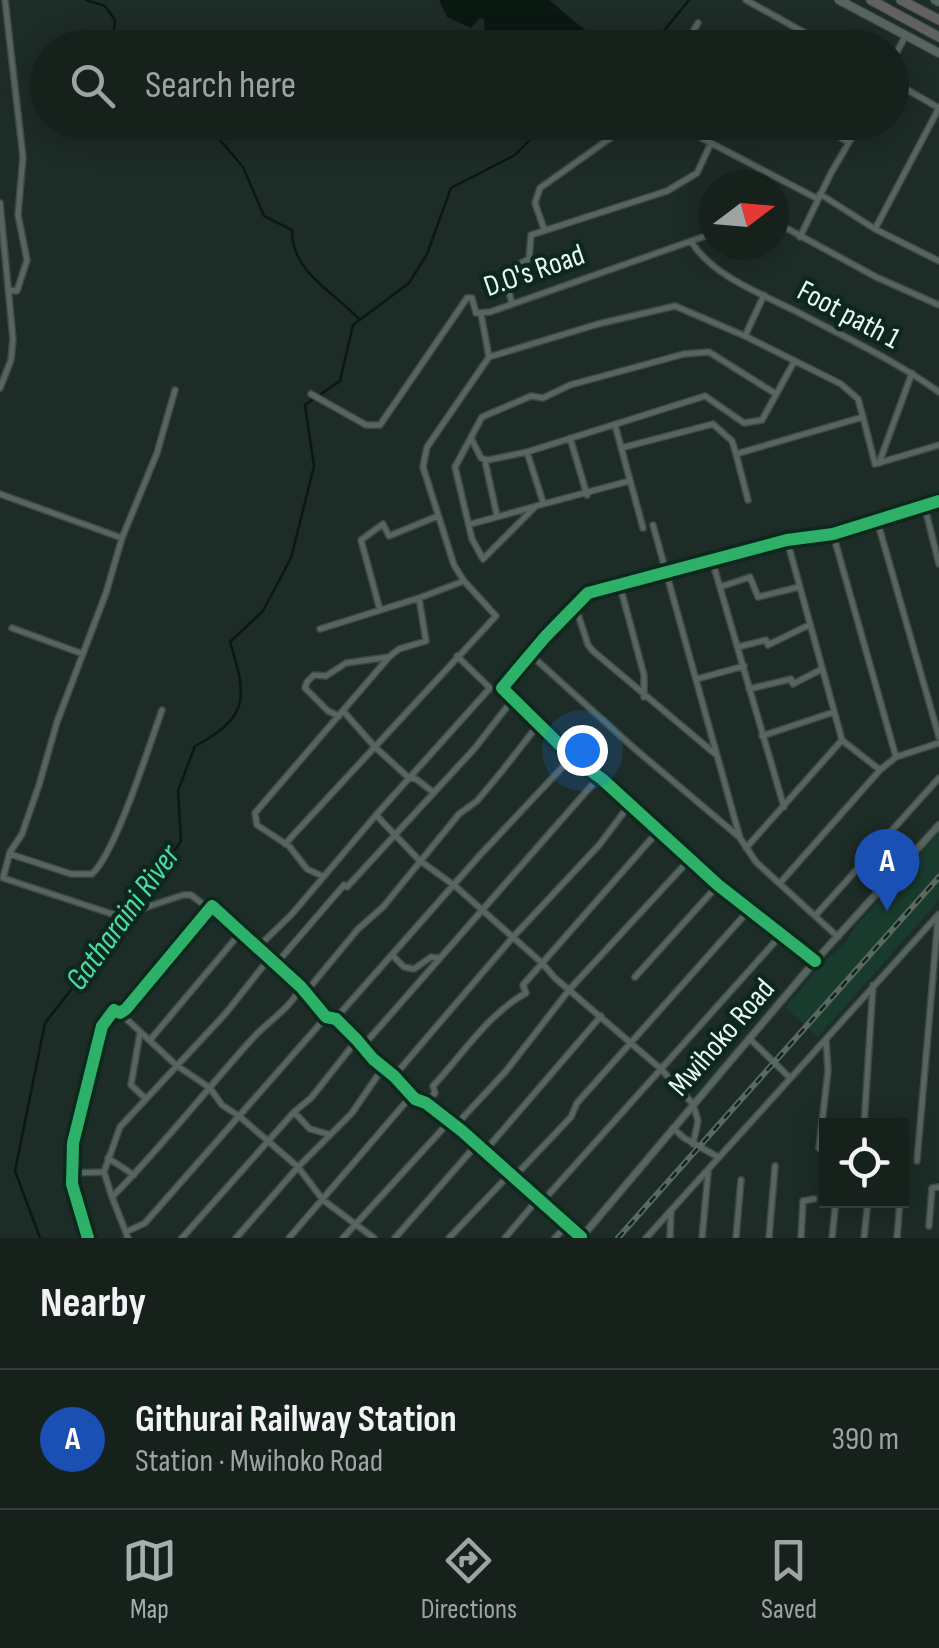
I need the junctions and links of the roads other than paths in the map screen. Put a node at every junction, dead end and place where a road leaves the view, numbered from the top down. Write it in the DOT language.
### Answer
graph roads {
  1 [pos="5,0"];
  2 [pos="746,0"];
  3 [pos="839,0"];
  4 [pos="870,0"];
  5 [pos="901,0"];
  6 [pos="939,19"];
  7 [pos="698,23"];
  8 [pos="694,30"];
  9 [pos="800,30"];
  10 [pos="896,30"];
  11 [pos="909,37"];
  12 [pos="939,37"];
  13 [pos="939,53"];
  14 [pos="909,90"];
  15 [pos="608,140"];
  16 [pos="708,140"];
  17 [pos="845,140"];
  18 [pos="712,142"];
  19 [pos="848,142"];
  20 [pos="819,197"];
  21 [pos="0,203"];
  22 [pos="1,214"];
  23 [pos="544,229"];
  24 [pos="875,229"];
  25 [pos="789,230"];
  26 [pos="800,237"];
  27 [pos="699,238"];
  28 [pos="691,240"];
  29 [pos="939,262"];
  30 [pos="8,290"];
  31 [pos="764,295"];
  32 [pos="512,304"];
  33 [pos="939,305"];
  34 [pos="0,307"];
  35 [pos="10,313"];
  36 [pos="482,314"];
  37 [pos="745,336"];
  38 [pos="489,357"];
  39 [pos="794,362"];
  40 [pos="912,373"];
  41 [pos="0,388"];
  42 [pos="175,390"];
  43 [pos="939,392"];
  44 [pos="311,394"];
  45 [pos="776,394"];
  46 [pos="864,416"];
  47 [pos="615,425"];
  48 [pos="471,438"];
  49 [pos="570,438"];
  50 [pos="939,445"];
  51 [pos="621,448"];
  52 [pos="527,452"];
  53 [pos="736,454"];
  54 [pos="485,460"];
  55 [pos="879,463"];
  56 [pos="629,481"];
  57 [pos="0,494"];
  58 [pos="587,494"];
  59 [pos="748,500"];
  60 [pos="939,501"];
  61 [pos="924,504"];
  62 [pos="539,505"];
  63 [pos="438,516"];
  64 [pos="497,516"];
  65 [pos="877,520"];
  66 [pos="470,524"];
  67 [pos="653,525"];
  68 [pos="642,528"];
  69 [pos="833,534"];
  70 [pos="122,538"];
  71 [pos="787,540"];
  72 [pos="712,560"];
  73 [pos="939,564"];
  74 [pos="667,572"];
  75 [pos="464,581"];
  76 [pos="620,586"];
  77 [pos="720,586"];
  78 [pos="800,587"];
  79 [pos="419,598"];
  80 [pos="575,604"];
  81 [pos="380,610"];
  82 [pos="809,625"];
  83 [pos="12,628"];
  84 [pos="320,629"];
  85 [pos="738,648"];
  86 [pos="83,654"];
  87 [pos="457,656"];
  88 [pos="532,656"];
  89 [pos="389,657"];
  90 [pos="744,666"];
  91 [pos="822,669"];
  92 [pos="697,679"];
  93 [pos="749,689"];
  94 [pos="644,697"];
  95 [pos="512,700"];
  96 [pos="162,710"];
  97 [pos="834,712"];
  98 [pos="341,713"];
  99 [pos="538,725"];
  100 [pos="762,736"];
  101 [pos="842,740"];
  102 [pos="939,740"];
  103 [pos="374,747"];
  104 [pos="717,754"];
  105 [pos="572,757"];
  106 [pos="896,757"];
  107 [pos="880,770"];
  108 [pos="599,777"];
  109 [pos="409,778"];
  110 [pos="939,778"];
  111 [pos="433,792"];
  112 [pos="630,804"];
  113 [pos="784,807"];
  114 [pos="376,815"];
  115 [pos="939,825"];
  116 [pos="659,830"];
  117 [pos="396,834"];
  118 [pos="740,838"];
  119 [pos="285,844"];
  120 [pos="746,848"];
  121 [pos="10,854"];
  122 [pos="690,859"];
  123 [pos="419,860"];
  124 [pos="322,876"];
  125 [pos="1,877"];
  126 [pos="779,884"];
  127 [pos="718,885"];
  128 [pos="455,886"];
  129 [pos="208,908"];
  130 [pos="480,910"];
  131 [pos="749,910"];
  132 [pos="938,914"];
  133 [pos="816,916"];
  134 [pos="240,932"];
  135 [pos="781,935"];
  136 [pos="838,937"];
  137 [pos="514,938"];
  138 [pos="257,948"];
  139 [pos="392,955"];
  140 [pos="441,958"];
  141 [pos="815,962"];
  142 [pos="272,963"];
  143 [pos="542,963"];
  144 [pos="635,976"];
  145 [pos="873,985"];
  146 [pos="303,990"];
  147 [pos="569,990"];
  148 [pos="120,1013"];
  149 [pos="326,1016"];
  150 [pos="602,1016"];
  151 [pos="336,1019"];
  152 [pos="140,1033"];
  153 [pos="749,1038"];
  154 [pos="826,1039"];
  155 [pos="150,1040"];
  156 [pos="357,1040"];
  157 [pos="630,1044"];
  158 [pos="362,1047"];
  159 [pos="176,1065"];
  160 [pos="386,1069"];
  161 [pos="661,1069"];
  162 [pos="394,1076"];
  163 [pos="790,1078"];
  164 [pos="210,1088"];
  165 [pos="412,1095"];
  166 [pos="145,1098"];
  167 [pos="426,1103"];
  168 [pos="693,1104"];
  169 [pos="294,1112"];
  170 [pos="239,1116"];
  171 [pos="865,1118"];
  172 [pos="452,1124"];
  173 [pos="673,1128"];
  174 [pos="329,1134"];
  175 [pos="267,1144"];
  176 [pos="477,1144"];
  177 [pos="693,1144"];
  178 [pos="818,1148"];
  179 [pos="484,1152"];
  180 [pos="718,1157"];
  181 [pos="108,1158"];
  182 [pos="917,1160"];
  183 [pos="775,1166"];
  184 [pos="298,1168"];
  185 [pos="708,1170"];
  186 [pos="104,1172"];
  187 [pos="72,1173"];
  188 [pos="134,1175"];
  189 [pos="511,1176"];
  190 [pos="741,1180"];
  191 [pos="939,1187"];
  192 [pos="112,1197"];
  193 [pos="814,1199"];
  194 [pos="323,1200"];
  195 [pos="539,1201"];
  196 [pos="835,1208"];
  197 [pos="867,1208"];
  198 [pos="899,1208"];
  199 [pos="672,1211"];
  200 [pos="355,1224"];
  201 [pos="567,1224"];
  202 [pos="928,1226"];
  203 [pos="127,1235"];
  204 [pos="581,1237"];
  205 [pos="88,1238"];
  206 [pos="182,1238"];
  207 [pos="236,1238"];
  208 [pos="289,1238"];
  209 [pos="342,1238"];
  210 [pos="374,1238"];
  211 [pos="395,1238"];
  212 [pos="450,1238"];
  213 [pos="505,1238"];
  214 [pos="555,1238"];
  215 [pos="646,1238"];
  216 [pos="670,1238"];
  217 [pos="702,1238"];
  218 [pos="736,1238"];
  219 [pos="769,1238"];
  220 [pos="801,1238"];
  221 [pos="832,1238"];
  222 [pos="864,1238"];
  223 [pos="897,1238"];
  1 -- 30 [label="street"];
  2 -- 9 [label="street"];
  3 -- 10 [label="main road"];
  4 -- 12 [label="highway"];
  5 -- 6 [label="highway"];
  7 -- 8 [label="street"];
  11 -- 13 [label="main road"];
  14 -- 24 [label="street"];
  15 -- 23 [label="street"];
  16 -- 18 [label="street"];
  17 -- 19 [label="street"];
  18 -- 20 [label="street"];
  18 -- 23 [label="street"];
  19 -- 20 [label="street"];
  20 -- 24 [label="street"];
  20 -- 26 [label="street"];
  21 -- 22 [label="street"];
  22 -- 30 [label="street"];
  23 -- 32 [label="street"];
  24 -- 29 [label="street"];
  25 -- 26 [label="street"];
  26 -- 33 [label="street"];
  27 -- 28 [label="street, D.O's Road"];
  28 -- 31 [label="street, Foot path 1"];
  28 -- 32 [label="street, D.O's Road"];
  30 -- 35 [label="street"];
  31 -- 37 [label="street"];
  31 -- 40 [label="street, Foot path 1"];
  32 -- 36 [label="street, D.O's Road"];
  34 -- 35 [label="street"];
  35 -- 41 [label="street"];
  36 -- 38 [label="street"];
  36 -- 44 [label="street, D.O's Road"];
  37 -- 38 [label="street"];
  37 -- 39 [label="street"];
  38 -- 63 [label="street"];
  39 -- 45 [label="street"];
  39 -- 46 [label="street"];
  40 -- 43 [label="street, Foot path 1"];
  40 -- 55 [label="street"];
  42 -- 70 [label="street"];
  45 -- 47 [label="street"];
  45 -- 48 [label="street"];
  46 -- 53 [label="street"];
  46 -- 55 [label="street"];
  47 -- 49 [label="street"];
  47 -- 51 [label="street"];
  48 -- 54 [label="street"];
  48 -- 66 [label="street"];
  49 -- 52 [label="street"];
  49 -- 58 [label="street"];
  50 -- 55 [label="street"];
  51 -- 53 [label="street"];
  51 -- 56 [label="street"];
  52 -- 54 [label="street"];
  52 -- 62 [label="street"];
  53 -- 59 [label="street"];
  54 -- 64 [label="street"];
  56 -- 58 [label="street"];
  56 -- 68 [label="street"];
  57 -- 70 [label="street"];
  58 -- 62 [label="street"];
  60 -- 61 [label="street"];
  61 -- 65 [label="street"];
  61 -- 73 [label="street"];
  62 -- 64 [label="street"];
  62 -- 66 [label="street"];
  63 -- 75 [label="street"];
  63 -- 81 [label="street"];
  64 -- 66 [label="street"];
  65 -- 69 [label="street"];
  65 -- 102 [label="street"];
  67 -- 74 [label="street"];
  69 -- 71 [label="street"];
  69 -- 106 [label="street"];
  70 -- 86 [label="street"];
  71 -- 72 [label="street"];
  71 -- 78 [label="street"];
  72 -- 74 [label="street"];
  72 -- 77 [label="street"];
  74 -- 76 [label="street"];
  74 -- 92 [label="street"];
  75 -- 79 [label="street"];
  75 -- 87 [label="street"];
  76 -- 80 [label="street"];
  76 -- 94 [label="street"];
  77 -- 78 [label="street"];
  77 -- 85 [label="street"];
  78 -- 82 [label="street"];
  79 -- 81 [label="street"];
  79 -- 89 [label="street"];
  80 -- 88 [label="street"];
  80 -- 94 [label="street"];
  81 -- 84 [label="street"];
  82 -- 85 [label="street"];
  82 -- 91 [label="street"];
  83 -- 86 [label="street"];
  85 -- 90 [label="street"];
  86 -- 121 [label="street"];
  87 -- 103 [label="street"];
  87 -- 109 [label="street"];
  88 -- 95 [label="street"];
  88 -- 118 [label="street"];
  89 -- 98 [label="street"];
  89 -- 98 [label="street"];
  90 -- 92 [label="street"];
  90 -- 93 [label="street"];
  91 -- 93 [label="street"];
  91 -- 97 [label="street"];
  92 -- 104 [label="street"];
  93 -- 100 [label="street"];
  94 -- 104 [label="street"];
  95 -- 99 [label="street"];
  95 -- 111 [label="street"];
  96 -- 121 [label="street"];
  97 -- 100 [label="street"];
  97 -- 101 [label="street"];
  98 -- 103 [label="street"];
  98 -- 119 [label="street"];
  99 -- 105 [label="street"];
  99 -- 123 [label="street"];
  100 -- 113 [label="street"];
  101 -- 107 [label="street"];
  101 -- 113 [label="street"];
  102 -- 106 [label="street"];
  103 -- 109 [label="street"];
  103 -- 119 [label="street"];
  104 -- 118 [label="street"];
  105 -- 108 [label="street"];
  105 -- 128 [label="street"];
  106 -- 107 [label="street"];
  107 -- 126 [label="street"];
  108 -- 112 [label="street"];
  108 -- 130 [label="street"];
  109 -- 111 [label="street"];
  109 -- 114 [label="street"];
  110 -- 133 [label="street"];
  111 -- 117 [label="street"];
  112 -- 116 [label="street"];
  112 -- 137 [label="street"];
  113 -- 120 [label="street"];
  114 -- 117 [label="street"];
  114 -- 124 [label="street"];
  115 -- 136 [label="street, Mwihoko Road"];
  116 -- 122 [label="street"];
  116 -- 143 [label="street"];
  117 -- 123 [label="street"];
  117 -- 142 [label="street"];
  118 -- 120 [label="street"];
  119 -- 124 [label="street"];
  120 -- 126 [label="street"];
  121 -- 125 [label="street"];
  122 -- 127 [label="street"];
  122 -- 147 [label="street"];
  123 -- 128 [label="street"];
  123 -- 146 [label="street"];
  124 -- 138 [label="street"];
  125 -- 129 [label="street"];
  126 -- 133 [label="street"];
  127 -- 131 [label="street"];
  127 -- 144 [label="street"];
  128 -- 130 [label="street"];
  128 -- 139 [label="street"];
  129 -- 134 [label="street"];
  129 -- 148 [label="street"];
  130 -- 137 [label="street"];
  130 -- 140 [label="street"];
  131 -- 135 [label="street"];
  131 -- 157 [label="street"];
  132 -- 145 [label="street"];
  132 -- 182 [label="street"];
  133 -- 136 [label="street"];
  134 -- 138 [label="street"];
  134 -- 155 [label="street"];
  135 -- 141 [label="street"];
  135 -- 161 [label="street"];
  136 -- 141 [label="street, Mwihoko Road"];
  137 -- 143 [label="street"];
  137 -- 162 [label="street"];
  138 -- 142 [label="street"];
  139 -- 140 [label="street"];
  139 -- 151 [label="street"];
  140 -- 158 [label="street"];
  141 -- 153 [label="street, Mwihoko Road"];
  142 -- 146 [label="street"];
  142 -- 159 [label="street"];
  143 -- 147 [label="street"];
  143 -- 167 [label="street"];
  145 -- 154 [label="street"];
  145 -- 171 [label="street"];
  146 -- 149 [label="street"];
  146 -- 164 [label="street"];
  147 -- 150 [label="street"];
  147 -- 172 [label="street"];
  148 -- 152 [label="street"];
  148 -- 187 [label="street"];
  149 -- 151 [label="street"];
  149 -- 170 [label="street"];
  150 -- 157 [label="street"];
  150 -- 179 [label="street"];
  151 -- 156 [label="street"];
  152 -- 155 [label="street"];
  152 -- 166 [label="street"];
  153 -- 163 [label="street"];
  153 -- 168 [label="street, Mwihoko Road"];
  154 -- 163 [label="street"];
  154 -- 178 [label="street"];
  155 -- 159 [label="street"];
  156 -- 158 [label="street"];
  156 -- 169 [label="street"];
  157 -- 161 [label="street"];
  157 -- 189 [label="street"];
  158 -- 160 [label="street"];
  159 -- 164 [label="street"];
  159 -- 166 [label="street"];
  160 -- 162 [label="street"];
  160 -- 174 [label="street"];
  161 -- 168 [label="street"];
  161 -- 195 [label="street"];
  162 -- 165 [label="street"];
  163 -- 180 [label="street"];
  164 -- 170 [label="street"];
  164 -- 188 [label="street"];
  165 -- 167 [label="street"];
  165 -- 194 [label="street"];
  166 -- 181 [label="street"];
  167 -- 172 [label="street"];
  168 -- 173 [label="street, Mwihoko Road"];
  168 -- 177 [label="street"];
  169 -- 174 [label="street"];
  169 -- 175 [label="street"];
  170 -- 175 [label="street"];
  170 -- 203 [label="street"];
  172 -- 176 [label="street"];
  172 -- 200 [label="street"];
  173 -- 177 [label="street"];
  173 -- 204 [label="street, Mwihoko Road"];
  174 -- 184 [label="street"];
  175 -- 184 [label="street"];
  175 -- 206 [label="street"];
  176 -- 179 [label="street"];
  176 -- 211 [label="street"];
  177 -- 180 [label="street"];
  179 -- 189 [label="street"];
  180 -- 185 [label="street"];
  181 -- 186 [label="street"];
  181 -- 188 [label="street"];
  183 -- 219 [label="street"];
  184 -- 194 [label="street"];
  184 -- 207 [label="street"];
  185 -- 199 [label="street"];
  185 -- 217 [label="street"];
  186 -- 187 [label="street"];
  186 -- 192 [label="street"];
  187 -- 205 [label="street"];
  188 -- 192 [label="street"];
  189 -- 195 [label="street"];
  189 -- 212 [label="street"];
  190 -- 218 [label="street"];
  191 -- 202 [label="street"];
  192 -- 203 [label="street"];
  193 -- 220 [label="street"];
  194 -- 200 [label="street"];
  194 -- 208 [label="street"];
  195 -- 201 [label="street"];
  195 -- 213 [label="street"];
  196 -- 221 [label="street"];
  197 -- 222 [label="street"];
  198 -- 223 [label="street"];
  199 -- 215 [label="street"];
  199 -- 216 [label="street"];
  200 -- 209 [label="street"];
  200 -- 210 [label="street"];
  201 -- 204 [label="street"];
  201 -- 214 [label="street"];
}
